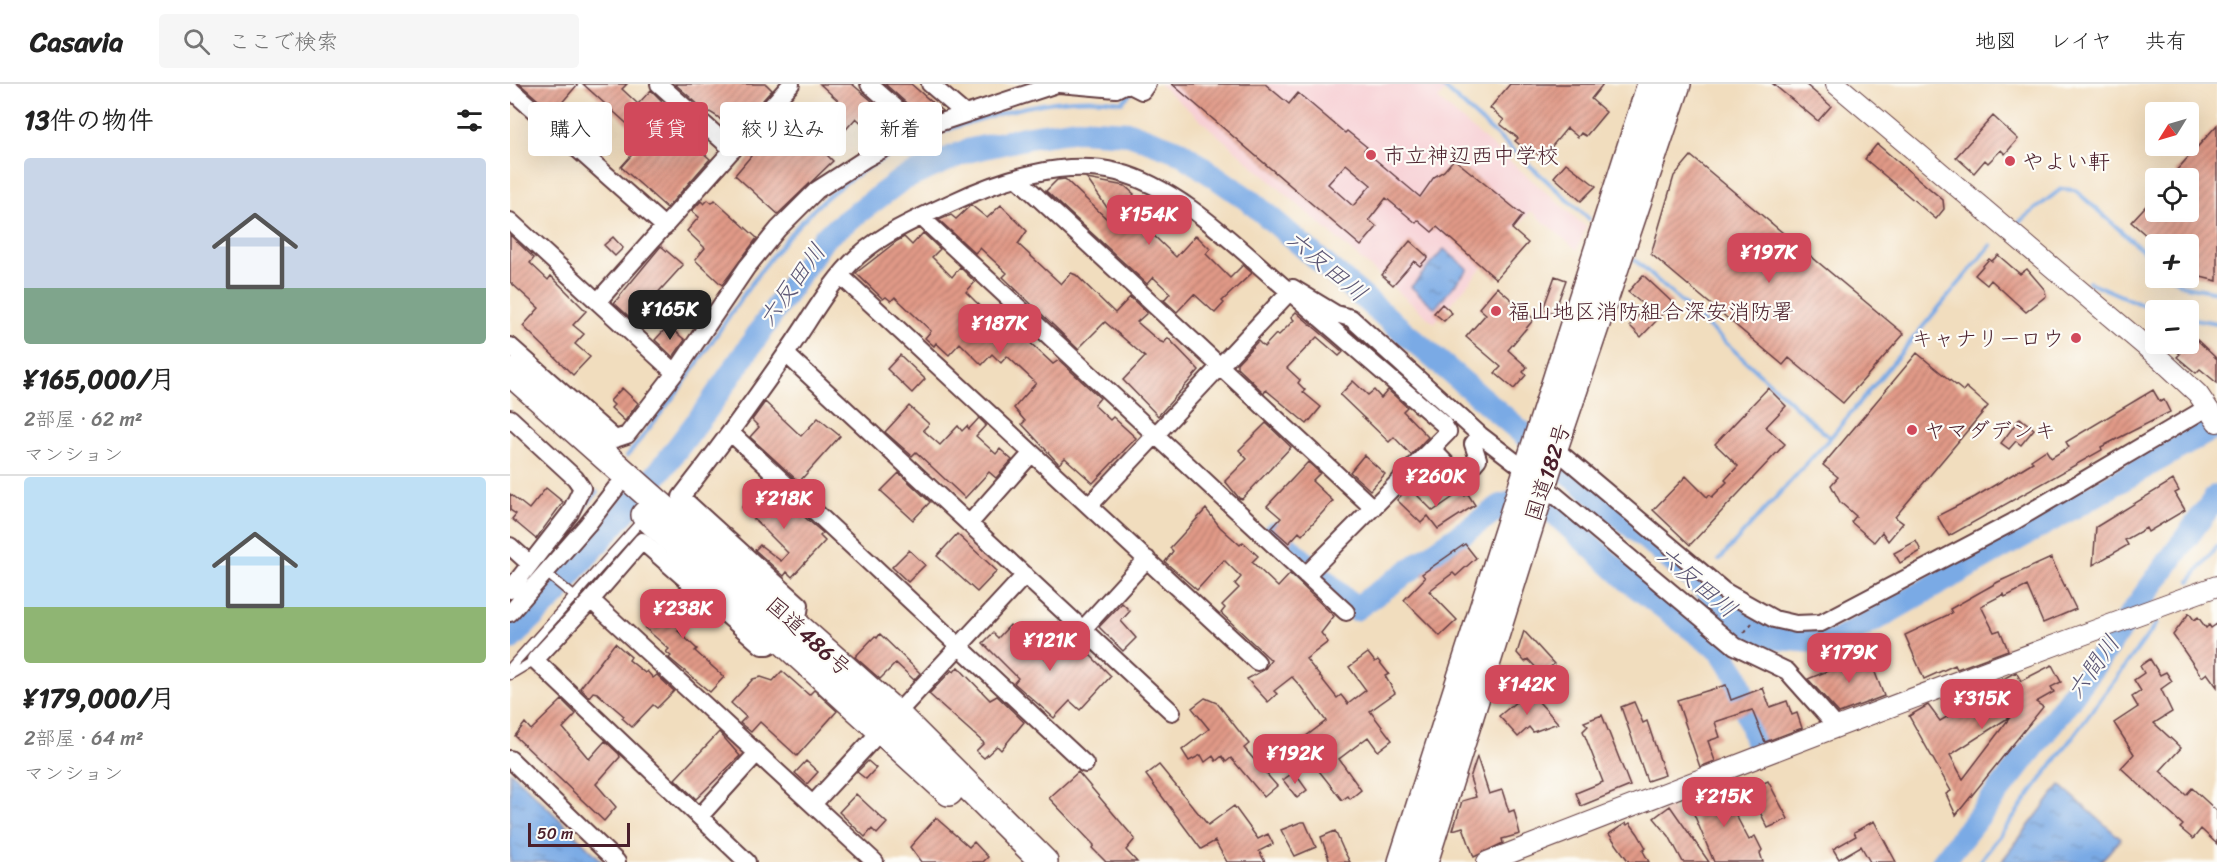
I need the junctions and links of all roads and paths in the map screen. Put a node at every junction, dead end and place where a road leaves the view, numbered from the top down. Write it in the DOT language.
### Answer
graph roads {
  1 [pos="659,84"];
  2 [pos="791,84"];
  3 [pos="869,84"];
  4 [pos="930,84"];
  5 [pos="1058,84"];
  6 [pos="1127,84"];
  7 [pos="1147,84"];
  8 [pos="1651,84"];
  9 [pos="1677,84"];
  10 [pos="1836,84"];
  11 [pos="510,89"];
  12 [pos="775,102"];
  13 [pos="889,102"];
  14 [pos="964,113"];
  15 [pos="942,121"];
  16 [pos="720,138"];
  17 [pos="728,156"];
  18 [pos="870,156"];
  19 [pos="1018,178"];
  20 [pos="921,218"];
  21 [pos="510,222"];
  22 [pos="665,226"];
  23 [pos="841,276"];
  24 [pos="1289,291"];
  25 [pos="598,301"];
  26 [pos="510,346"];
  27 [pos="786,354"];
  28 [pos="1220,366"];
  29 [pos="510,372"];
  30 [pos="675,373"];
  31 [pos="510,394"];
  32 [pos="2212,415"];
  33 [pos="510,418"];
  34 [pos="731,433"];
  35 [pos="1155,435"];
  36 [pos="1480,435"];
  37 [pos="1548,445"];
  38 [pos="1432,448"];
  39 [pos="1032,453"];
  40 [pos="621,485"];
  41 [pos="1532,487"];
  42 [pos="1089,506"];
  43 [pos="1373,508"];
  44 [pos="648,509"];
  45 [pos="969,524"];
  46 [pos="510,546"];
  47 [pos="1147,559"];
  48 [pos="541,570"];
  49 [pos="1310,571"];
  50 [pos="1025,575"];
  51 [pos="2217,586"];
  52 [pos="510,590"];
  53 [pos="580,598"];
  54 [pos="1346,612"];
  55 [pos="510,613"];
  56 [pos="1756,617"];
  57 [pos="1083,629"];
  58 [pos="789,632"];
  59 [pos="1740,640"];
  60 [pos="959,646"];
  61 [pos="534,660"];
  62 [pos="1257,662"];
  63 [pos="510,668"];
  64 [pos="510,675"];
  65 [pos="1172,712"];
  66 [pos="888,721"];
  67 [pos="1836,726"];
  68 [pos="757,753"];
  69 [pos="510,759"];
  70 [pos="1085,764"];
  71 [pos="813,804"];
  72 [pos="702,814"];
  73 [pos="865,859"];
  74 [pos="618,862"];
  75 [pos="747,862"];
  76 [pos="1021,862"];
  77 [pos="1044,862"];
  78 [pos="1402,862"];
  79 [pos="1424,862"];
  80 [pos="1487,862"];
  1 -- 16 [label="street"];
  2 -- 12 [label="street"];
  3 -- 13 [label="street"];
  4 -- 14 [label="street"];
  5 -- 6 [label="street"];
  5 -- 14 [label="street"];
  6 -- 7 [label="street"];
  8 -- 37 [label="highway, 国道182号"];
  9 -- 37 [label="highway, 国道182号"];
  10 -- 32 [label="street"];
  11 -- 22 [label="street"];
  14 -- 15 [label="street"];
  17 -- 22 [label="street"];
  18 -- 30 [label="street"];
  19 -- 20 [label="street"];
  19 -- 24 [label="street"];
  19 -- 28 [label="street"];
  20 -- 23 [label="street"];
  20 -- 35 [label="street"];
  21 -- 25 [label="street"];
  22 -- 25 [label="street"];
  23 -- 27 [label="street"];
  23 -- 39 [label="street"];
  24 -- 28 [label="street"];
  24 -- 36 [label="street"];
  24 -- 38 [label="street"];
  25 -- 30 [label="street"];
  26 -- 30 [label="street"];
  27 -- 34 [label="street"];
  27 -- 45 [label="street"];
  28 -- 35 [label="street"];
  28 -- 43 [label="street"];
  29 -- 40 [label="highway, 国道486号"];
  31 -- 40 [label="highway, 国道486号"];
  32 -- 37 [label="street"];
  33 -- 48 [label="street"];
  34 -- 58 [label="street"];
  34 -- 60 [label="street"];
  35 -- 42 [label="street"];
  35 -- 49 [label="street"];
  36 -- 38 [label="street"];
  36 -- 41 [label="street"];
  37 -- 41 [label="highway, 国道182号"];
  38 -- 43 [label="street"];
  39 -- 42 [label="street"];
  39 -- 45 [label="street"];
  40 -- 44 [label="highway, 国道486号"];
  40 -- 48 [label="street"];
  41 -- 67 [label="street"];
  41 -- 78 [label="highway, 国道182号"];
  41 -- 79 [label="highway, 国道182号"];
  42 -- 47 [label="street"];
  43 -- 49 [label="street"];
  44 -- 53 [label="lane"];
  44 -- 58 [label="highway, 国道486号"];
  45 -- 50 [label="street"];
  46 -- 48 [label="street"];
  47 -- 57 [label="street"];
  47 -- 62 [label="street"];
  48 -- 52 [label="street"];
  48 -- 53 [label="lane"];
  48 -- 55 [label="street"];
  49 -- 54 [label="street"];
  50 -- 57 [label="street"];
  50 -- 60 [label="street"];
  51 -- 67 [label="street"];
  53 -- 58 [label="street"];
  53 -- 61 [label="street"];
  53 -- 63 [label="lane"];
  53 -- 68 [label="street"];
  56 -- 59 [label="path"];
  57 -- 65 [label="street"];
  58 -- 66 [label="highway, 国道486号"];
  60 -- 66 [label="street"];
  60 -- 70 [label="street"];
  61 -- 64 [label="lane"];
  61 -- 75 [label="street"];
  66 -- 71 [label="street"];
  66 -- 76 [label="highway, 国道486号"];
  66 -- 77 [label="highway, 国道486号"];
  67 -- 80 [label="street"];
  68 -- 71 [label="street"];
  68 -- 72 [label="street"];
  69 -- 74 [label="street"];
  71 -- 73 [label="street"];
}
